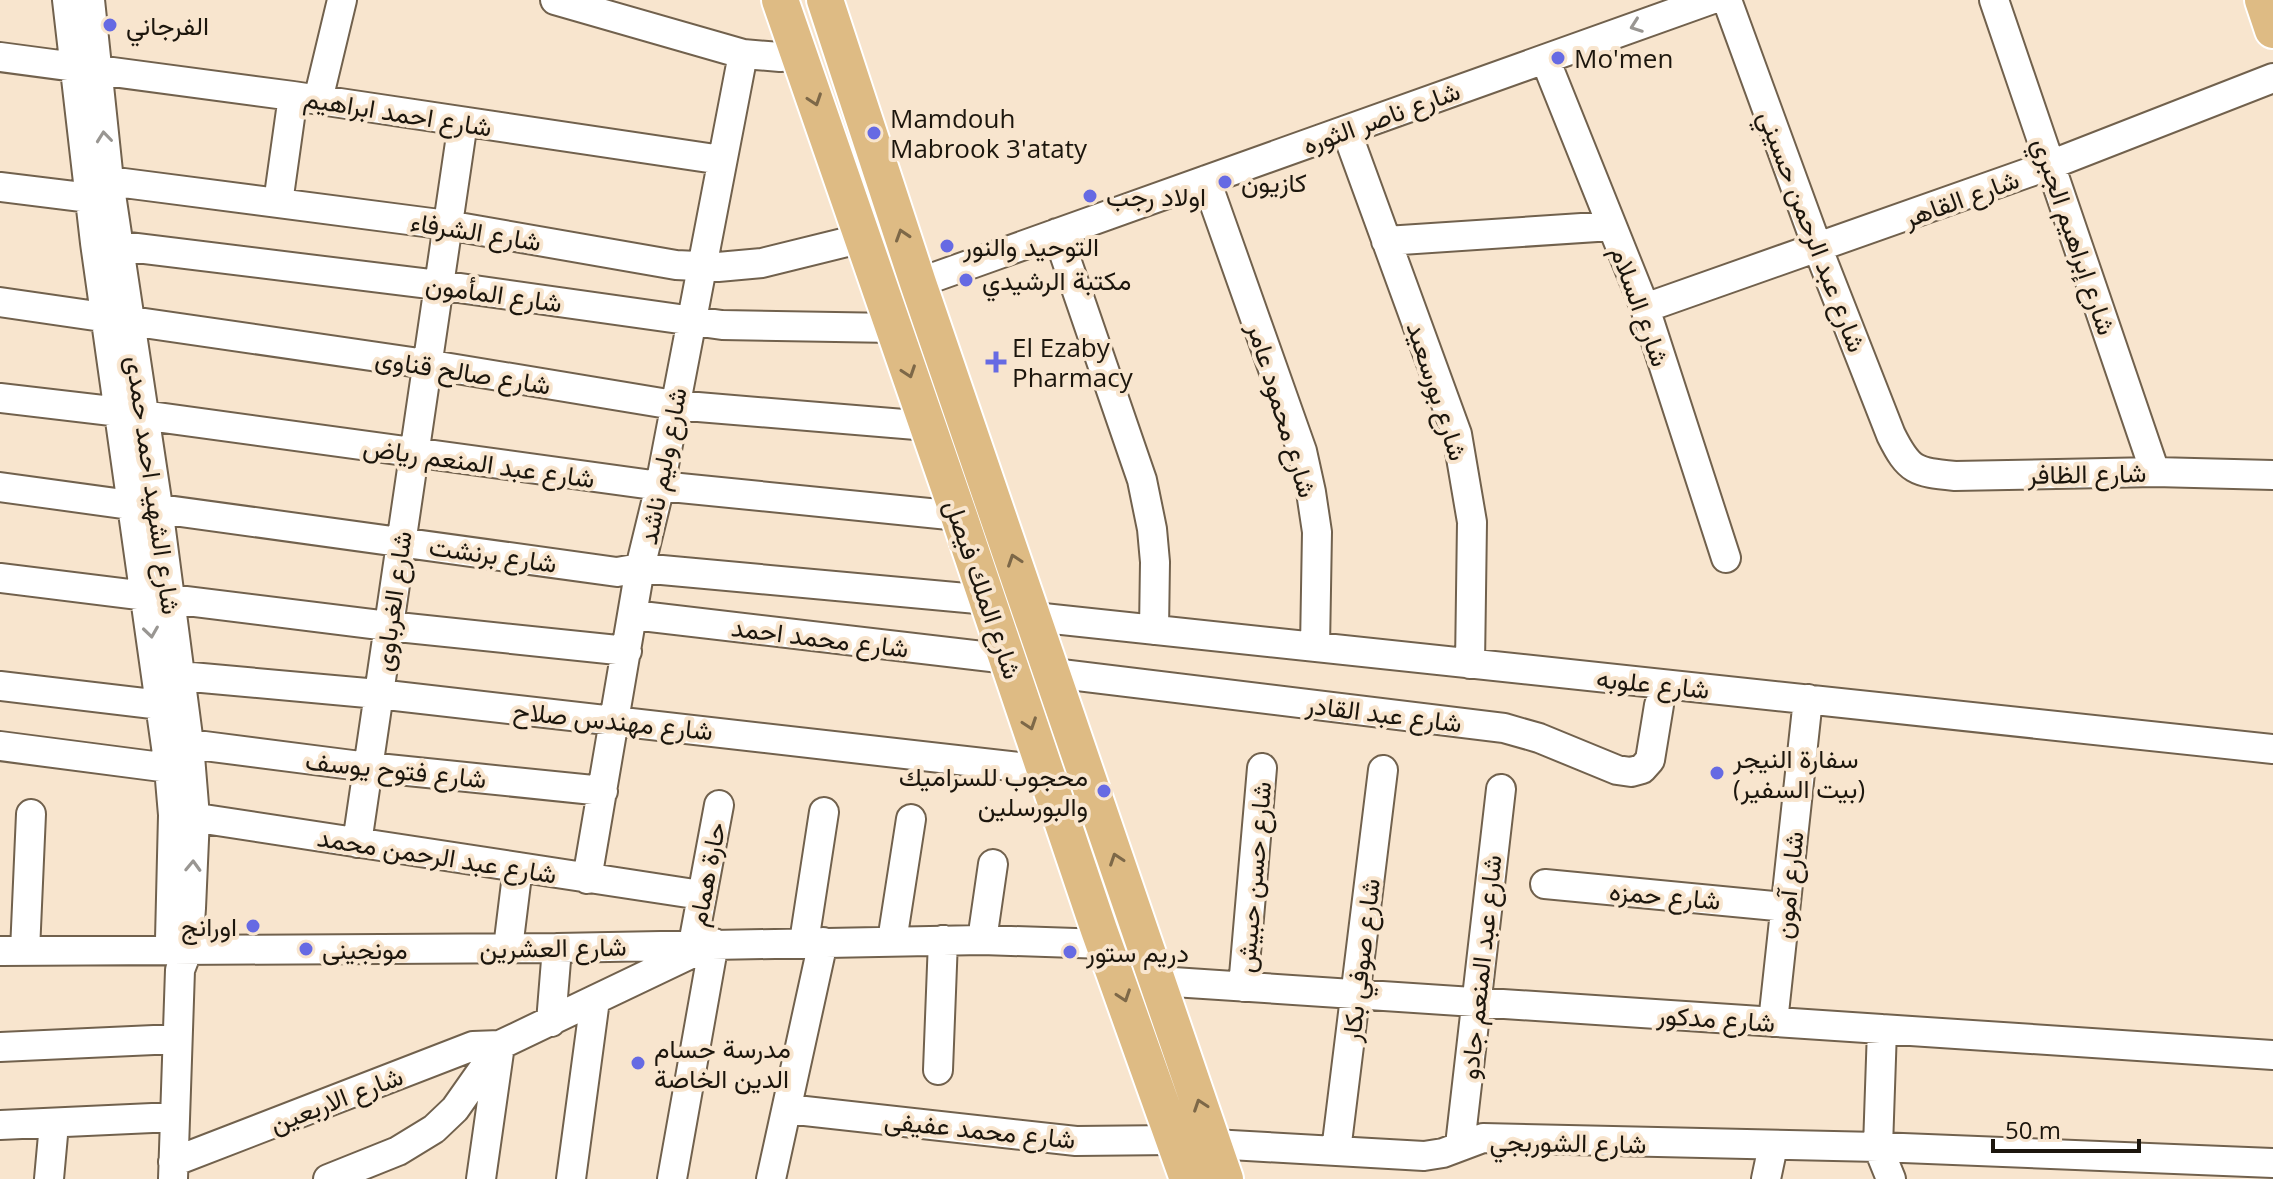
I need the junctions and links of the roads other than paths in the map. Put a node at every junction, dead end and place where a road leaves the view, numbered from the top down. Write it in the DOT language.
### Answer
graph roads {
  1 [pos="67,0"];
  2 [pos="90,0"];
  3 [pos="342,0"];
  4 [pos="555,0"];
  5 [pos="780,0"];
  6 [pos="825,0"];
  7 [pos="1710,0"];
  8 [pos="1727,0"];
  9 [pos="1994,0"];
  10 [pos="2263,0"];
  11 [pos="2273,30"];
  12 [pos="743,54"];
  13 [pos="799,55"];
  14 [pos="0,57"];
  15 [pos="1545,59"];
  16 [pos="86,68"];
  17 [pos="2273,78"];
  18 [pos="306,98"];
  19 [pos="463,122"];
  20 [pos="1346,130"];
  21 [pos="722,160"];
  22 [pos="2050,165"];
  23 [pos="1206,180"];
  24 [pos="95,186"];
  25 [pos="0,187"];
  26 [pos="278,203"];
  27 [pos="447,225"];
  28 [pos="1612,226"];
  29 [pos="1057,233"];
  30 [pos="863,238"];
  31 [pos="1386,241"];
  32 [pos="107,244"];
  33 [pos="1818,249"];
  34 [pos="701,267"];
  35 [pos="918,283"];
  36 [pos="438,285"];
  37 [pos="0,302"];
  38 [pos="1645,308"];
  39 [pos="119,319"];
  40 [pos="690,320"];
  41 [pos="894,328"];
  42 [pos="426,364"];
  43 [pos="0,398"];
  44 [pos="674,405"];
  45 [pos="132,413"];
  46 [pos="928,426"];
  47 [pos="413,453"];
  48 [pos="1904,461"];
  49 [pos="2155,472"];
  50 [pos="2273,475"];
  51 [pos="660,486"];
  52 [pos="0,487"];
  53 [pos="145,505"];
  54 [pos="959,516"];
  55 [pos="401,541"];
  56 [pos="1726,558"];
  57 [pos="640,568"];
  58 [pos="0,578"];
  59 [pos="158,599"];
  60 [pos="988,600"];
  61 [pos="633,615"];
  62 [pos="1034,617"];
  63 [pos="388,626"];
  64 [pos="1154,630"];
  65 [pos="1315,647"];
  66 [pos="627,651"];
  67 [pos="1008,659"];
  68 [pos="1470,664"];
  69 [pos="1053,673"];
  70 [pos="180,676"];
  71 [pos="0,686"];
  72 [pos="378,694"];
  73 [pos="1808,699"];
  74 [pos="161,705"];
  75 [pos="1659,705"];
  76 [pos="616,720"];
  77 [pos="189,744"];
  78 [pos="0,746"];
  79 [pos="2273,749"];
  80 [pos="368,767"];
  81 [pos="169,768"];
  82 [pos="1262,768"];
  83 [pos="1045,770"];
  84 [pos="1383,770"];
  85 [pos="1501,789"];
  86 [pos="603,791"];
  87 [pos="719,805"];
  88 [pos="824,812"];
  89 [pos="31,814"];
  90 [pos="184,816"];
  91 [pos="911,819"];
  92 [pos="357,843"];
  93 [pos="993,864"];
  94 [pos="518,867"];
  95 [pos="587,879"];
  96 [pos="1545,884"];
  97 [pos="701,895"];
  98 [pos="1785,907"];
  99 [pos="943,940"];
  100 [pos="982,940"];
  101 [pos="892,941"];
  102 [pos="814,942"];
  103 [pos="704,943"];
  104 [pos="1105,944"];
  105 [pos="508,948"];
  106 [pos="557,948"];
  107 [pos="12,951"];
  108 [pos="180,956"];
  109 [pos="1158,981"];
  110 [pos="1243,987"];
  111 [pos="1356,994"];
  112 [pos="595,1000"];
  113 [pos="1476,1003"];
  114 [pos="551,1022"];
  115 [pos="1773,1022"];
  116 [pos="1882,1029"];
  117 [pos="176,1039"];
  118 [pos="500,1045"];
  119 [pos="0,1047"];
  120 [pos="2273,1055"];
  121 [pos="938,1070"];
  122 [pos="787,1109"];
  123 [pos="174,1117"];
  124 [pos="54,1124"];
  125 [pos="0,1125"];
  126 [pos="1174,1140"];
  127 [pos="1213,1144"];
  128 [pos="1460,1145"];
  129 [pos="1773,1146"];
  130 [pos="1878,1147"];
  131 [pos="398,1151"];
  132 [pos="1336,1151"];
  133 [pos="2273,1163"];
  134 [pos="173,1170"];
  135 [pos="49,1179"];
  136 [pos="328,1179"];
  137 [pos="394,1179"];
  138 [pos="481,1179"];
  139 [pos="571,1179"];
  140 [pos="672,1179"];
  141 [pos="771,1179"];
  142 [pos="1188,1179"];
  143 [pos="1225,1179"];
  144 [pos="1766,1179"];
  145 [pos="1891,1179"];
  1 -- 16 [label="street, شارع الشهيد احمد حمدى"];
  2 -- 16 [label="street, شارع الشهيد احمد حمدى"];
  3 -- 18 [label="street"];
  4 -- 12 [label="street"];
  5 -- 13 [label="main road, شارع الملك فيصل"];
  35 -- 6 [label="main road, شارع الملك فيصل, one-way"];
  7 -- 15 [label="street, شارع ناصر الثوره, one-way"];
  8 -- 33 [label="street, شارع عبد الرحمن حسيني"];
  9 -- 22 [label="street, شارع إبراهيم الجبري"];
  10 -- 11 [label="main road"];
  12 -- 13 [label="street"];
  12 -- 21 [label="street, شارع وليم ناشد"];
  13 -- 30 [label="main road, شارع الملك فيصل, one-way"];
  14 -- 16 [label="street, شارع احمد ابراهيم"];
  15 -- 20 [label="street, شارع ناصر الثوره"];
  15 -- 28 [label="street, شارع السلام"];
  16 -- 18 [label="street, شارع احمد ابراهيم"];
  16 -- 24 [label="street, شارع الشهيد احمد حمدى"];
  17 -- 22 [label="street, شارع القاهر"];
  18 -- 19 [label="street, شارع احمد ابراهيم"];
  18 -- 26 [label="street"];
  19 -- 21 [label="street, شارع احمد ابراهيم"];
  19 -- 27 [label="street, شارع الغرباوى"];
  20 -- 23 [label="street, شارع ناصر الثوره"];
  20 -- 31 [label="street, شارع بورسعيد"];
  21 -- 34 [label="street, شارع وليم ناشد"];
  22 -- 33 [label="street, شارع القاهر"];
  22 -- 49 [label="street, شارع إبراهيم الجبري"];
  23 -- 29 [label="street, شارع ناصر الثوره"];
  23 -- 65 [label="street, شارع محمود عامر"];
  24 -- 25 [label="street, شارع الشرفاء"];
  24 -- 26 [label="street, شارع الشرفاء"];
  24 -- 32 [label="street, شارع الشهيد احمد حمدى"];
  26 -- 27 [label="street, شارع الشرفاء"];
  27 -- 34 [label="street, شارع الشرفاء"];
  27 -- 36 [label="street, شارع الغرباوى"];
  28 -- 31 [label="street"];
  28 -- 38 [label="street, شارع السلام"];
  29 -- 35 [label="street, شارع ناصر الثوره"];
  29 -- 64 [label="street"];
  30 -- 34 [label="street, شارع الشرفاء"];
  30 -- 41 [label="main road, شارع الملك فيصل"];
  31 -- 68 [label="street, شارع بورسعيد"];
  32 -- 36 [label="street, شارع المأمون"];
  32 -- 39 [label="street, شارع الشهيد احمد حمدى"];
  33 -- 38 [label="street, شارع القاهر"];
  33 -- 48 [label="street, شارع عبد الرحمن حسيني"];
  34 -- 40 [label="street, شارع وليم ناشد"];
  62 -- 35 [label="main road, شارع الملك فيصل, one-way"];
  36 -- 40 [label="street, شارع المأمون"];
  36 -- 42 [label="street, شارع الغرباوى"];
  37 -- 39 [label="street, شارع صالح قناوى"];
  38 -- 56 [label="street, شارع السلام"];
  39 -- 42 [label="street, شارع صالح قناوى"];
  39 -- 45 [label="street, شارع الشهيد احمد حمدى"];
  40 -- 41 [label="street, شارع المأمون"];
  40 -- 44 [label="street, شارع وليم ناشد"];
  41 -- 46 [label="main road, شارع الملك فيصل, one-way"];
  42 -- 44 [label="street, شارع صالح قناوى"];
  42 -- 47 [label="street, شارع الغرباوى"];
  43 -- 45 [label="street, شارع عبد المنعم رياض"];
  44 -- 46 [label="street, شارع صالح قناوى"];
  44 -- 51 [label="street, شارع وليم ناشد"];
  45 -- 47 [label="street, شارع عبد المنعم رياض"];
  45 -- 53 [label="street, شارع الشهيد احمد حمدى"];
  46 -- 54 [label="main road, شارع الملك فيصل"];
  47 -- 51 [label="street, شارع عبد المنعم رياض"];
  47 -- 55 [label="street, شارع الغرباوى"];
  48 -- 49 [label="street, شارع الظافر"];
  49 -- 50 [label="street, شارع الظافر"];
  51 -- 54 [label="street, شارع عبد المنعم رياض"];
  51 -- 57 [label="street, شارع وليم ناشد"];
  52 -- 53 [label="street, شارع برنشت"];
  53 -- 55 [label="street, شارع برنشت"];
  53 -- 59 [label="street, شارع الشهيد احمد حمدى"];
  54 -- 60 [label="main road, شارع الملك فيصل"];
  55 -- 57 [label="street, شارع برنشت"];
  55 -- 63 [label="street, شارع الغرباوى"];
  57 -- 60 [label="street, شارع برنشت"];
  57 -- 61 [label="street, شارع وليم ناشد"];
  58 -- 59 [label="street"];
  59 -- 63 [label="street"];
  59 -- 70 [label="street, شارع الشهيد احمد حمدى"];
  59 -- 74 [label="street, شارع الشهيد احمد حمدى, one-way"];
  60 -- 67 [label="main road, شارع الملك فيصل"];
  61 -- 66 [label="street, شارع وليم ناشد"];
  61 -- 67 [label="street, شارع محمد احمد"];
  62 -- 64 [label="street, شارع علوبه"];
  62 -- 69 [label="main road, شارع الملك فيصل"];
  63 -- 66 [label="street"];
  63 -- 72 [label="street, شارع الغرباوى"];
  64 -- 65 [label="street, شارع علوبه"];
  65 -- 68 [label="street, شارع علوبه"];
  66 -- 76 [label="street, شارع وليم ناشد"];
  67 -- 83 [label="main road, شارع الملك فيصل, one-way"];
  68 -- 73 [label="street, شارع علوبه"];
  69 -- 75 [label="street, شارع عبد القادر"];
  109 -- 69 [label="main road, شارع الملك فيصل, one-way"];
  70 -- 72 [label="street, شارع مهندس صلاح"];
  70 -- 77 [label="street, شارع الشهيد احمد حمدى"];
  71 -- 74 [label="street"];
  72 -- 76 [label="street, شارع مهندس صلاح"];
  72 -- 80 [label="street, شارع الغرباوى"];
  73 -- 79 [label="street, شارع علوبه"];
  73 -- 98 [label="street, شارع آمون"];
  74 -- 81 [label="street, شارع الشهيد احمد حمدى"];
  76 -- 83 [label="street, شارع مهندس صلاح"];
  76 -- 86 [label="street, شارع وليم ناشد"];
  77 -- 80 [label="street, شارع فتوح يوسف"];
  77 -- 90 [label="street, شارع الشهيد احمد حمدى"];
  78 -- 81 [label="street"];
  80 -- 86 [label="street, شارع فتوح يوسف"];
  80 -- 92 [label="street, شارع الغرباوى"];
  81 -- 90 [label="street, شارع الشهيد احمد حمدى"];
  82 -- 110 [label="street, شارع حسن حبيش"];
  83 -- 104 [label="main road, شارع الملك فيصل"];
  84 -- 111 [label="street, شارع صوفي بكار"];
  85 -- 113 [label="street, شارع عبد المنعم جادو"];
  86 -- 95 [label="street, شارع وليم ناشد"];
  87 -- 97 [label="street, حارة همام"];
  88 -- 102 [label="street"];
  89 -- 107 [label="street"];
  90 -- 92 [label="street, شارع عبد الرحمن محمد"];
  90 -- 108 [label="street, شارع الشهيد احمد حمدى"];
  91 -- 101 [label="street"];
  92 -- 94 [label="street, شارع عبد الرحمن محمد"];
  93 -- 100 [label="street"];
  94 -- 95 [label="street, شارع عبد الرحمن محمد"];
  94 -- 105 [label="street"];
  95 -- 97 [label="street, شارع عبد الرحمن محمد"];
  96 -- 98 [label="street, شارع حمزه"];
  97 -- 103 [label="street, حارة همام"];
  98 -- 115 [label="street, شارع آمون"];
  99 -- 100 [label="street, شارع العشرين"];
  99 -- 101 [label="street, شارع العشرين"];
  99 -- 121 [label="street"];
  100 -- 104 [label="street, شارع العشرين"];
  101 -- 102 [label="street, شارع العشرين"];
  102 -- 103 [label="street, شارع العشرين"];
  102 -- 122 [label="street"];
  103 -- 106 [label="street, شارع العشرين"];
  103 -- 112 [label="street, شارع الاربعين"];
  103 -- 140 [label="street, حارة همام"];
  104 -- 126 [label="main road, شارع الملك فيصل, one-way"];
  105 -- 106 [label="street, شارع العشرين"];
  105 -- 108 [label="street, شارع العشرين"];
  106 -- 114 [label="street"];
  107 -- 108 [label="street, شارع العشرين"];
  108 -- 117 [label="street, شارع الشهيد احمد حمدى"];
  109 -- 110 [label="street, شارع مدكور"];
  127 -- 109 [label="main road, شارع الملك فيصل, one-way"];
  110 -- 111 [label="street, شارع مدكور"];
  111 -- 113 [label="street, شارع مدكور"];
  111 -- 132 [label="street, شارع صوفي بكار"];
  112 -- 114 [label="street, شارع الاربعين"];
  112 -- 139 [label="street"];
  113 -- 115 [label="street, شارع مدكور"];
  113 -- 128 [label="street, شارع عبد المنعم جادو"];
  114 -- 118 [label="street, شارع الاربعين"];
  115 -- 116 [label="street, شارع مدكور"];
  116 -- 120 [label="street, شارع مدكور"];
  116 -- 130 [label="street"];
  117 -- 119 [label="street"];
  117 -- 123 [label="street, شارع الشهيد احمد حمدى"];
  118 -- 131 [label="street"];
  118 -- 134 [label="street, شارع الاربعين"];
  118 -- 138 [label="street"];
  122 -- 126 [label="street, شارع محمد عفيفى"];
  122 -- 141 [label="street"];
  123 -- 124 [label="street"];
  123 -- 134 [label="street, شارع الشهيد احمد حمدى"];
  124 -- 125 [label="street"];
  124 -- 135 [label="street"];
  126 -- 142 [label="main road, شارع الملك فيصل"];
  127 -- 132 [label="street, شارع الشوربجي"];
  127 -- 143 [label="main road, شارع الملك فيصل"];
  128 -- 129 [label="street, شارع الشوربجي"];
  128 -- 132 [label="street, شارع الشوربجي"];
  129 -- 130 [label="street, شارع الشوربجي"];
  129 -- 144 [label="street"];
  130 -- 133 [label="street, شارع الشوربجي"];
  130 -- 145 [label="street"];
  131 -- 136 [label="street"];
  131 -- 137 [label="street"];
}
